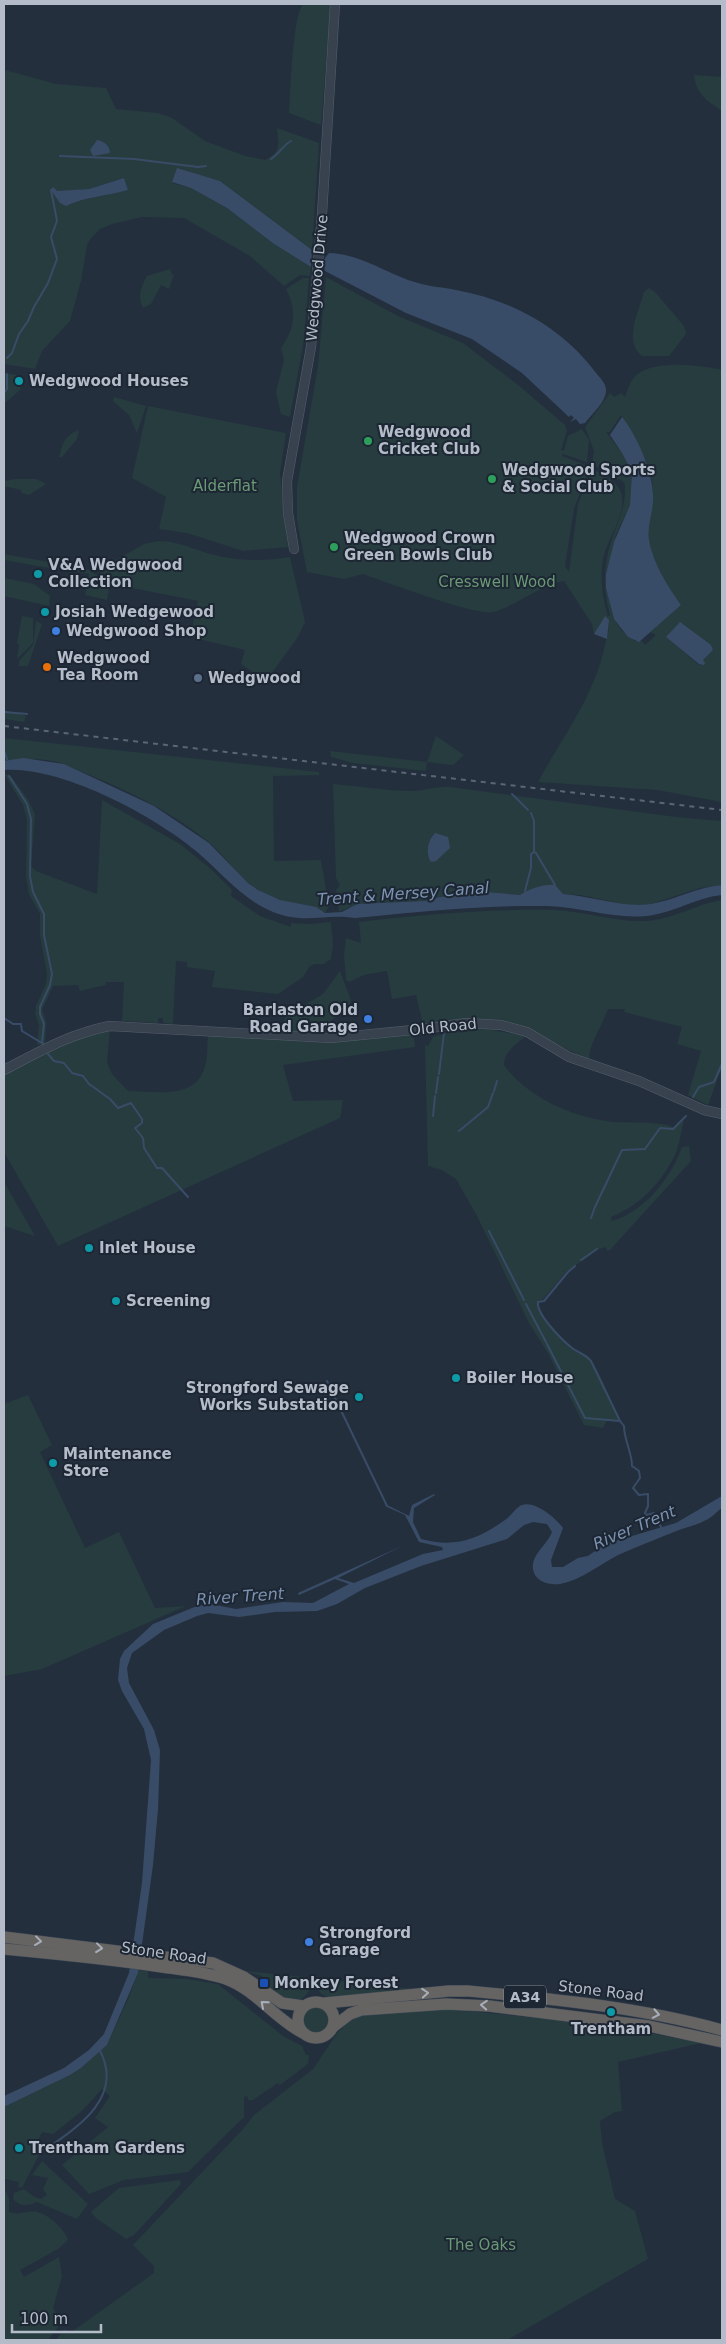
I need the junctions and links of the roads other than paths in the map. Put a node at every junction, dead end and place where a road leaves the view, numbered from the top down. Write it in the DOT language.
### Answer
graph roads {
  1 [pos="335,4"];
  2 [pos="294,549"];
  3 [pos="4,1070"];
  4 [pos="722,1114"];
  5 [pos="4,1937"];
  6 [pos="4,1949"];
  7 [pos="124,1956"];
  8 [pos="147,1959"];
  9 [pos="325,2003"];
  10 [pos="303,2006"];
  11 [pos="333,2027"];
  12 [pos="722,2030"];
  13 [pos="303,2033"];
  14 [pos="722,2042"];
  1 -- 2 [label="street, Wedgwood Drive"];
  3 -- 4 [label="street, Old Road"];
  5 -- 7 [label="highway, Stone Road, one-way"];
  6 -- 7 [label="highway, Stone Road"];
  7 -- 8 [label="highway, Stone Road"];
  8 -- 10 [label="highway, Stone Road"];
  13 -- 8 [label="highway, Stone Road, one-way"];
  9 -- 10 [label="highway"];
  9 -- 11 [label="highway"];
  9 -- 12 [label="highway, Stone Road / A34, one-way"];
  10 -- 13 [label="highway"];
  11 -- 13 [label="highway"];
  14 -- 11 [label="highway, Stone Road / A34, one-way"];
}
